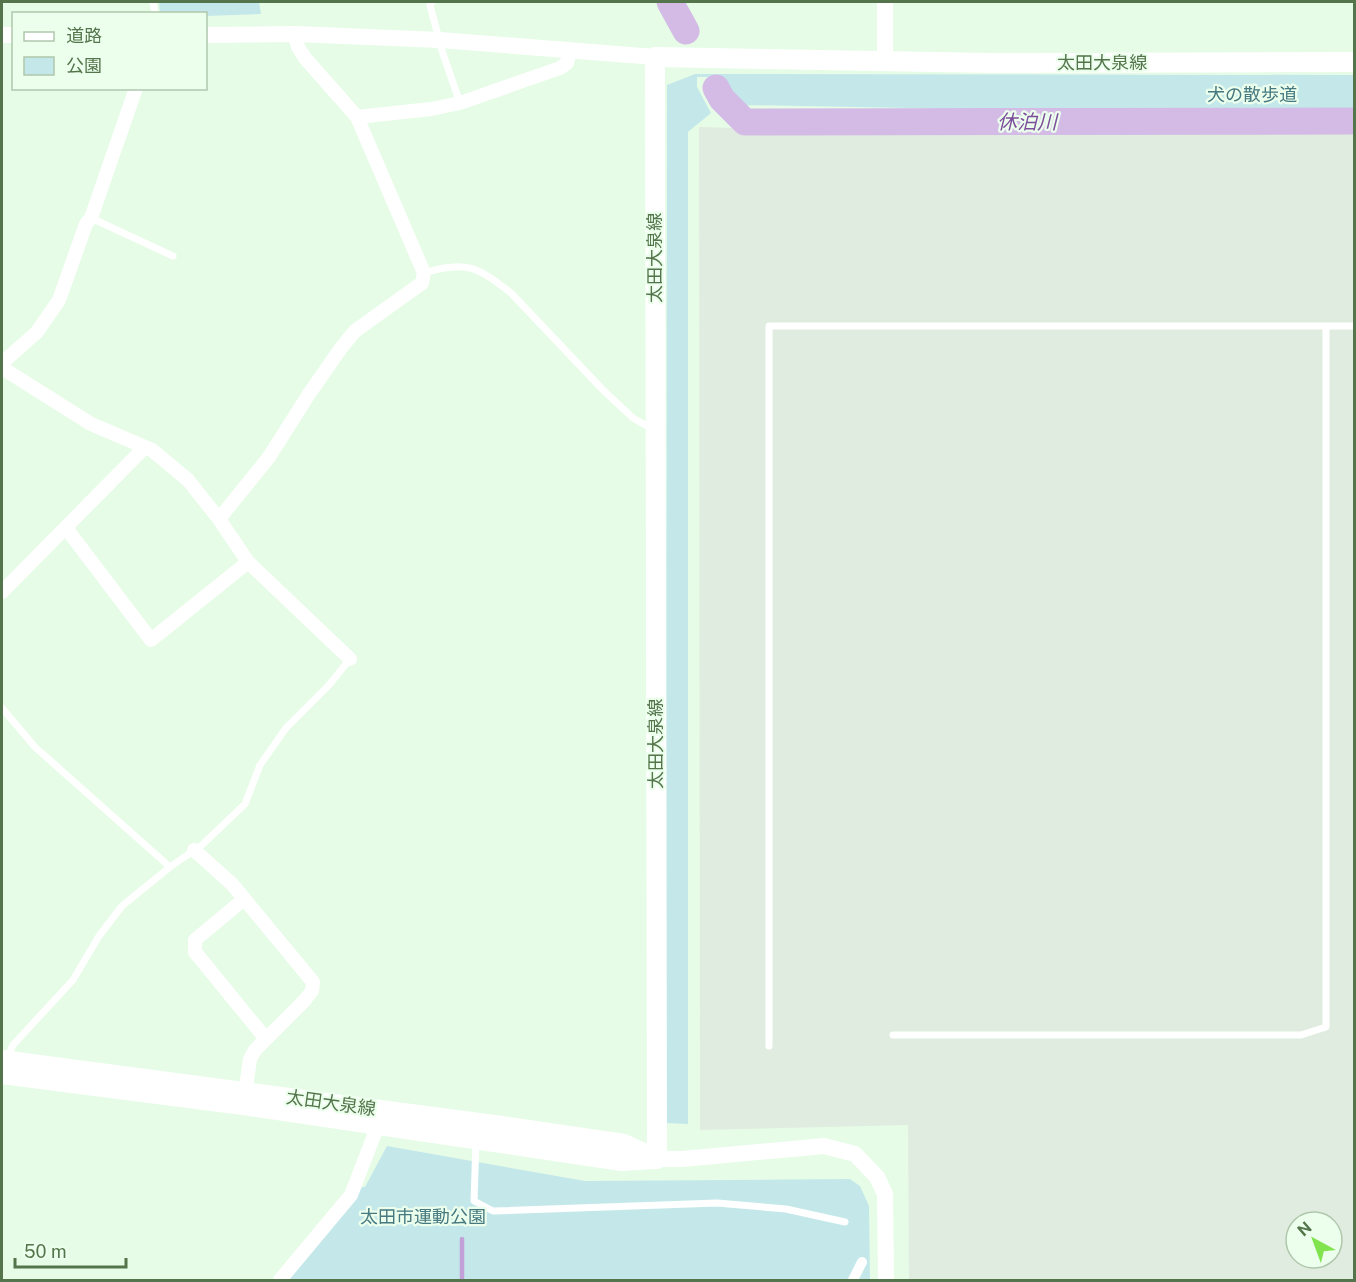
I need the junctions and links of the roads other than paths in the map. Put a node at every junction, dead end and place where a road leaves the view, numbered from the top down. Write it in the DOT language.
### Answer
graph roads {
  1 [pos="432,2"];
  2 [pos="885,2"];
  3 [pos="295,34"];
  4 [pos="207,35"];
  5 [pos="440,40"];
  6 [pos="570,50"];
  7 [pos="655,57"];
  8 [pos="885,62"];
  9 [pos="1354,62"];
  10 [pos="135,90"];
  11 [pos="460,103"];
  12 [pos="357,117"];
  13 [pos="91,218"];
  14 [pos="173,256"];
  15 [pos="424,273"];
  16 [pos="1326,326"];
  17 [pos="1354,326"];
  18 [pos="2,364"];
  19 [pos="656,430"];
  20 [pos="145,447"];
  21 [pos="219,519"];
  22 [pos="66,528"];
  23 [pos="248,562"];
  24 [pos="2,592"];
  25 [pos="350,658"];
  26 [pos="2,708"];
  27 [pos="194,850"];
  28 [pos="170,867"];
  29 [pos="244,898"];
  30 [pos="893,1035"];
  31 [pos="266,1039"];
  32 [pos="769,1046"];
  33 [pos="3,1067"];
  34 [pos="244,1098"];
  35 [pos="379,1118"];
  36 [pos="477,1131"];
  37 [pos="657,1159"];
  38 [pos="845,1222"];
  39 [pos="862,1262"];
  40 [pos="280,1281"];
  41 [pos="853,1281"];
  42 [pos="886,1281"];
  1 -- 5 [label="lane"];
  2 -- 8 [label="street"];
  3 -- 4 [label="street"];
  3 -- 5 [label="street"];
  3 -- 12 [label="street"];
  5 -- 6 [label="street"];
  5 -- 11 [label="lane"];
  6 -- 7 [label="street"];
  6 -- 11 [label="street"];
  7 -- 8 [label="main road, 太田大泉線"];
  7 -- 19 [label="main road, 太田大泉線"];
  8 -- 9 [label="main road, 太田大泉線"];
  10 -- 13 [label="street"];
  11 -- 12 [label="street"];
  12 -- 15 [label="street"];
  13 -- 14 [label="lane"];
  13 -- 18 [label="street"];
  15 -- 19 [label="lane"];
  15 -- 21 [label="street"];
  16 -- 17 [label="lane"];
  16 -- 30 [label="lane"];
  16 -- 32 [label="lane"];
  18 -- 20 [label="street"];
  19 -- 37 [label="main road, 太田大泉線"];
  20 -- 21 [label="street"];
  20 -- 22 [label="street"];
  21 -- 23 [label="street"];
  22 -- 23 [label="street"];
  22 -- 24 [label="street"];
  23 -- 25 [label="street"];
  25 -- 27 [label="lane"];
  26 -- 28 [label="lane"];
  27 -- 28 [label="lane"];
  27 -- 29 [label="street"];
  28 -- 33 [label="lane"];
  29 -- 31 [label="street"];
  29 -- 31 [label="street"];
  31 -- 34 [label="street"];
  33 -- 34 [label="main road, 太田大泉線"];
  34 -- 35 [label="main road, 太田大泉線"];
  35 -- 36 [label="main road, 太田大泉線"];
  35 -- 40 [label="street"];
  36 -- 37 [label="main road, 太田大泉線"];
  36 -- 38 [label="lane"];
  37 -- 42 [label="street"];
  39 -- 41 [label="street"];
}
